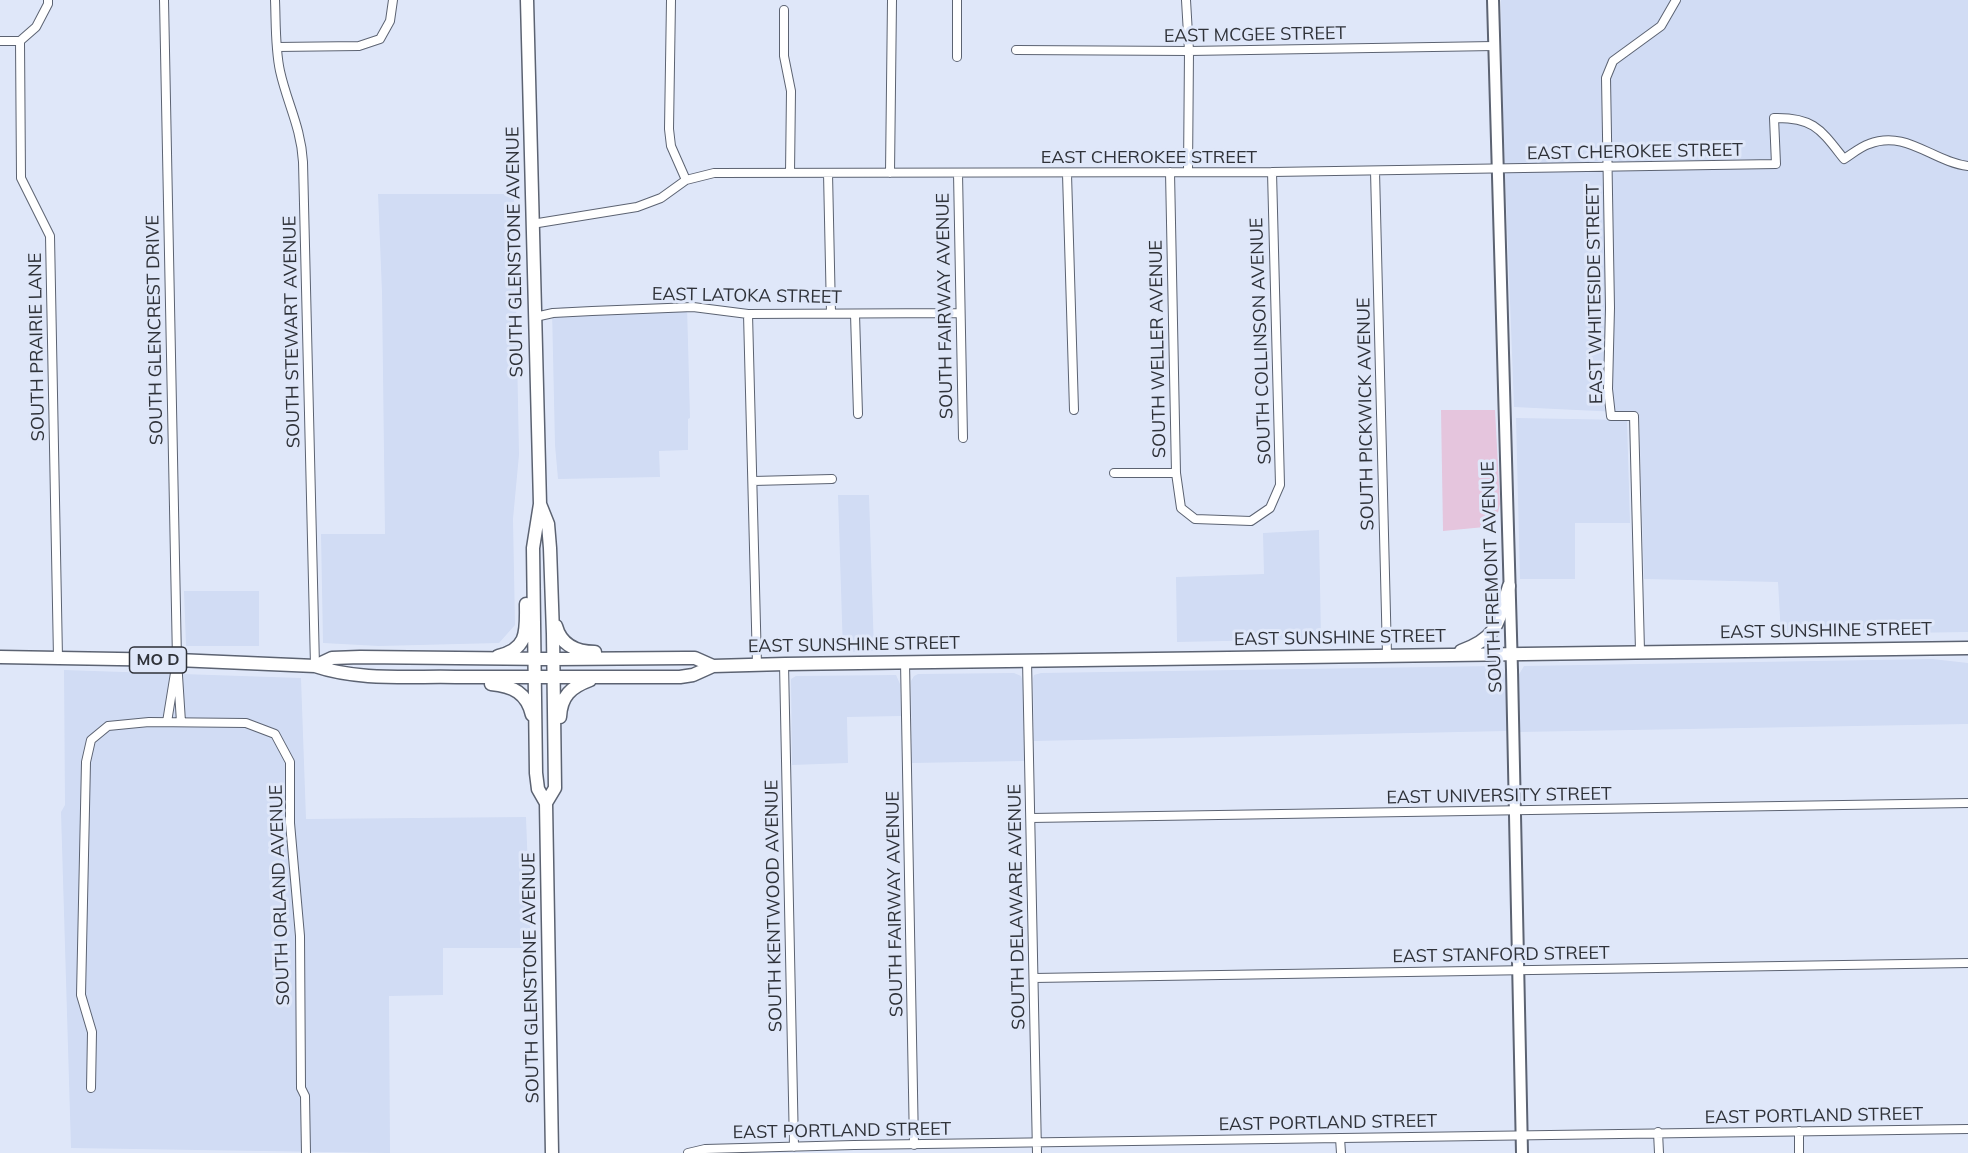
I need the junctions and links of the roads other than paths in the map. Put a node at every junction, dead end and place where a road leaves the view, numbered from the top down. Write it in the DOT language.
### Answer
graph roads {
  1 [pos="48,0"];
  2 [pos="164,0"];
  3 [pos="275,0"];
  4 [pos="393,0"];
  5 [pos="527,0"];
  6 [pos="671,0"];
  7 [pos="892,0"];
  8 [pos="957,0"];
  9 [pos="1186,0"];
  10 [pos="1493,0"];
  11 [pos="1676,0"];
  12 [pos="784,10"];
  13 [pos="0,41"];
  14 [pos="20,41"];
  15 [pos="1494,46"];
  16 [pos="277,47"];
  17 [pos="1016,50"];
  18 [pos="1189,51"];
  19 [pos="957,57"];
  20 [pos="1968,166"];
  21 [pos="1608,168"];
  22 [pos="1497,169"];
  23 [pos="1375,171"];
  24 [pos="1170,172"];
  25 [pos="1188,172"];
  26 [pos="1272,172"];
  27 [pos="790,173"];
  28 [pos="828,173"];
  29 [pos="890,173"];
  30 [pos="958,173"];
  31 [pos="1066,174"];
  32 [pos="686,180"];
  33 [pos="532,224"];
  34 [pos="831,313"];
  35 [pos="959,313"];
  36 [pos="748,314"];
  37 [pos="855,314"];
  38 [pos="535,317"];
  39 [pos="1074,410"];
  40 [pos="858,414"];
  41 [pos="963,438"];
  42 [pos="1114,473"];
  43 [pos="1176,473"];
  44 [pos="832,479"];
  45 [pos="753,481"];
  46 [pos="540,504"];
  47 [pos="1195,519"];
  48 [pos="533,548"];
  49 [pos="1509,586"];
  50 [pos="552,614"];
  51 [pos="1954,647"];
  52 [pos="1968,648"];
  53 [pos="1640,651"];
  54 [pos="1511,653"];
  55 [pos="1453,654"];
  56 [pos="1968,654"];
  57 [pos="1387,655"];
  58 [pos="0,657"];
  59 [pos="58,658"];
  60 [pos="483,658"];
  61 [pos="685,658"];
  62 [pos="535,659"];
  63 [pos="554,659"];
  64 [pos="177,660"];
  65 [pos="1026,660"];
  66 [pos="905,662"];
  67 [pos="784,664"];
  68 [pos="757,665"];
  69 [pos="315,666"];
  70 [pos="713,666"];
  71 [pos="391,676"];
  72 [pos="535,677"];
  73 [pos="554,677"];
  74 [pos="597,677"];
  75 [pos="166,722"];
  76 [pos="181,722"];
  77 [pos="536,729"];
  78 [pos="555,777"];
  79 [pos="546,803"];
  80 [pos="1968,803"];
  81 [pos="1514,810"];
  82 [pos="1031,818"];
  83 [pos="1968,963"];
  84 [pos="1518,970"];
  85 [pos="1034,978"];
  86 [pos="91,1088"];
  87 [pos="1968,1129"];
  88 [pos="1799,1131"];
  89 [pos="1658,1132"];
  90 [pos="1521,1134"];
  91 [pos="1340,1137"];
  92 [pos="1037,1143"];
  93 [pos="914,1145"];
  94 [pos="794,1147"];
  95 [pos="854,1149"];
  96 [pos="711,1151"];
  97 [pos="306,1153"];
  98 [pos="552,1153"];
  99 [pos="688,1153"];
  100 [pos="1037,1153"];
  101 [pos="1341,1153"];
  102 [pos="1522,1153"];
  103 [pos="1659,1153"];
  104 [pos="1799,1153"];
  1 -- 14 [label="street"];
  2 -- 64 [label="street, SOUTH GLENCREST DRIVE"];
  3 -- 16 [label="street, SOUTH STEWART AVENUE"];
  4 -- 16 [label="street"];
  5 -- 33 [label="main road, SOUTH GLENSTONE AVENUE"];
  6 -- 32 [label="street"];
  7 -- 29 [label="street"];
  8 -- 19 [label="street"];
  9 -- 18 [label="street"];
  10 -- 15 [label="main road, SOUTH FREMONT AVENUE"];
  11 -- 21 [label="street, EAST WHITESIDE STREET"];
  12 -- 27 [label="street"];
  13 -- 14 [label="street"];
  14 -- 59 [label="street, SOUTH PRAIRIE LANE"];
  15 -- 18 [label="street, EAST MCGEE STREET"];
  15 -- 22 [label="main road, SOUTH FREMONT AVENUE"];
  16 -- 69 [label="street, SOUTH STEWART AVENUE"];
  17 -- 18 [label="street, EAST MCGEE STREET"];
  18 -- 25 [label="street"];
  20 -- 21 [label="street, EAST CHEROKEE STREET"];
  21 -- 22 [label="street, EAST CHEROKEE STREET"];
  21 -- 53 [label="street, EAST WHITESIDE STREET"];
  22 -- 23 [label="street, EAST CHEROKEE STREET"];
  22 -- 49 [label="main road, SOUTH FREMONT AVENUE"];
  23 -- 26 [label="street, EAST CHEROKEE STREET"];
  23 -- 57 [label="street, SOUTH PICKWICK AVENUE"];
  24 -- 25 [label="street, EAST CHEROKEE STREET"];
  24 -- 31 [label="street, EAST CHEROKEE STREET"];
  24 -- 43 [label="street, SOUTH WELLER AVENUE"];
  25 -- 26 [label="street, EAST CHEROKEE STREET"];
  26 -- 47 [label="street, SOUTH COLLINSON AVENUE"];
  27 -- 28 [label="street, EAST CHEROKEE STREET"];
  27 -- 32 [label="street, EAST CHEROKEE STREET"];
  28 -- 29 [label="street, EAST CHEROKEE STREET"];
  28 -- 34 [label="street"];
  29 -- 30 [label="street, EAST CHEROKEE STREET"];
  30 -- 31 [label="street, EAST CHEROKEE STREET"];
  30 -- 35 [label="street, SOUTH FAIRWAY AVENUE"];
  31 -- 39 [label="street"];
  32 -- 33 [label="street, EAST CHEROKEE STREET"];
  33 -- 38 [label="main road, SOUTH GLENSTONE AVENUE"];
  34 -- 36 [label="street, EAST LATOKA STREET"];
  34 -- 37 [label="street, EAST LATOKA STREET"];
  35 -- 37 [label="street, EAST LATOKA STREET"];
  35 -- 41 [label="street, SOUTH FAIRWAY AVENUE"];
  36 -- 38 [label="street, EAST LATOKA STREET"];
  36 -- 45 [label="street"];
  37 -- 40 [label="street"];
  38 -- 46 [label="main road, SOUTH GLENSTONE AVENUE"];
  42 -- 43 [label="street"];
  43 -- 47 [label="street, SOUTH WELLER AVENUE"];
  44 -- 45 [label="street"];
  45 -- 68 [label="street"];
  46 -- 48 [label="main road, SOUTH GLENSTONE AVENUE"];
  46 -- 50 [label="main road, SOUTH GLENSTONE AVENUE"];
  48 -- 60 [label="main road"];
  48 -- 62 [label="main road, SOUTH GLENSTONE AVENUE"];
  49 -- 54 [label="main road, SOUTH FREMONT AVENUE"];
  49 -- 55 [label="main road"];
  50 -- 61 [label="main road"];
  50 -- 63 [label="main road, SOUTH GLENSTONE AVENUE"];
  51 -- 52 [label="main road, EAST SUNSHINE STREET"];
  51 -- 53 [label="main road, EAST SUNSHINE STREET"];
  51 -- 56 [label="main road"];
  53 -- 54 [label="main road, EAST SUNSHINE STREET"];
  54 -- 55 [label="main road, EAST SUNSHINE STREET"];
  54 -- 81 [label="main road, SOUTH FREMONT AVENUE"];
  55 -- 57 [label="main road, EAST SUNSHINE STREET"];
  57 -- 65 [label="main road, EAST SUNSHINE STREET"];
  58 -- 59 [label="main road, EAST SUNSHINE STREET / MO D"];
  59 -- 64 [label="main road, EAST SUNSHINE STREET / MO D"];
  60 -- 62 [label="main road, EAST SUNSHINE STREET / MO D"];
  60 -- 69 [label="main road, EAST SUNSHINE STREET / MO D"];
  61 -- 63 [label="main road, EAST SUNSHINE STREET"];
  61 -- 70 [label="main road, EAST SUNSHINE STREET"];
  62 -- 63 [label="main road, EAST SUNSHINE STREET"];
  62 -- 72 [label="main road, SOUTH GLENSTONE AVENUE"];
  63 -- 73 [label="main road, SOUTH GLENSTONE AVENUE"];
  64 -- 69 [label="main road, EAST SUNSHINE STREET / MO D"];
  64 -- 75 [label="street"];
  64 -- 76 [label="street"];
  65 -- 66 [label="main road, EAST SUNSHINE STREET"];
  65 -- 82 [label="street, SOUTH DELAWARE AVENUE"];
  66 -- 67 [label="main road, EAST SUNSHINE STREET"];
  66 -- 93 [label="street, SOUTH FAIRWAY AVENUE"];
  67 -- 68 [label="main road, EAST SUNSHINE STREET"];
  67 -- 94 [label="street, SOUTH KENTWOOD AVENUE"];
  68 -- 70 [label="main road, EAST SUNSHINE STREET"];
  69 -- 71 [label="main road, EAST SUNSHINE STREET / MO D"];
  70 -- 74 [label="main road, EAST SUNSHINE STREET"];
  71 -- 72 [label="main road, EAST SUNSHINE STREET / MO D"];
  71 -- 77 [label="main road"];
  72 -- 73 [label="main road, EAST SUNSHINE STREET"];
  72 -- 77 [label="main road, SOUTH GLENSTONE AVENUE"];
  73 -- 74 [label="main road, EAST SUNSHINE STREET"];
  73 -- 78 [label="main road, SOUTH GLENSTONE AVENUE"];
  74 -- 78 [label="main road"];
  75 -- 76 [label="street, SOUTH ORLAND AVENUE"];
  75 -- 86 [label="street, SOUTH ORLAND AVENUE"];
  76 -- 97 [label="street, SOUTH ORLAND AVENUE"];
  77 -- 79 [label="main road, SOUTH GLENSTONE AVENUE"];
  78 -- 79 [label="main road, SOUTH GLENSTONE AVENUE"];
  79 -- 98 [label="main road, SOUTH GLENSTONE AVENUE"];
  80 -- 81 [label="street, EAST UNIVERSITY STREET"];
  81 -- 82 [label="street, EAST UNIVERSITY STREET"];
  81 -- 84 [label="main road, SOUTH FREMONT AVENUE"];
  82 -- 85 [label="street, SOUTH DELAWARE AVENUE"];
  83 -- 84 [label="street, EAST STANFORD STREET"];
  84 -- 85 [label="street, EAST STANFORD STREET"];
  84 -- 90 [label="main road, SOUTH FREMONT AVENUE"];
  85 -- 92 [label="street, SOUTH DELAWARE AVENUE"];
  87 -- 88 [label="street, EAST PORTLAND STREET"];
  88 -- 89 [label="street, EAST PORTLAND STREET"];
  88 -- 104 [label="street"];
  89 -- 90 [label="street, EAST PORTLAND STREET"];
  89 -- 103 [label="street"];
  90 -- 91 [label="street, EAST PORTLAND STREET"];
  90 -- 102 [label="main road, SOUTH FREMONT AVENUE"];
  91 -- 92 [label="street, EAST PORTLAND STREET"];
  91 -- 101 [label="street"];
  92 -- 93 [label="street, EAST PORTLAND STREET"];
  92 -- 100 [label="street, SOUTH DELAWARE AVENUE"];
  93 -- 95 [label="street, EAST PORTLAND STREET"];
  94 -- 95 [label="street, EAST PORTLAND STREET"];
  94 -- 96 [label="street, EAST PORTLAND STREET"];
  96 -- 99 [label="street, EAST PORTLAND STREET"];
}
